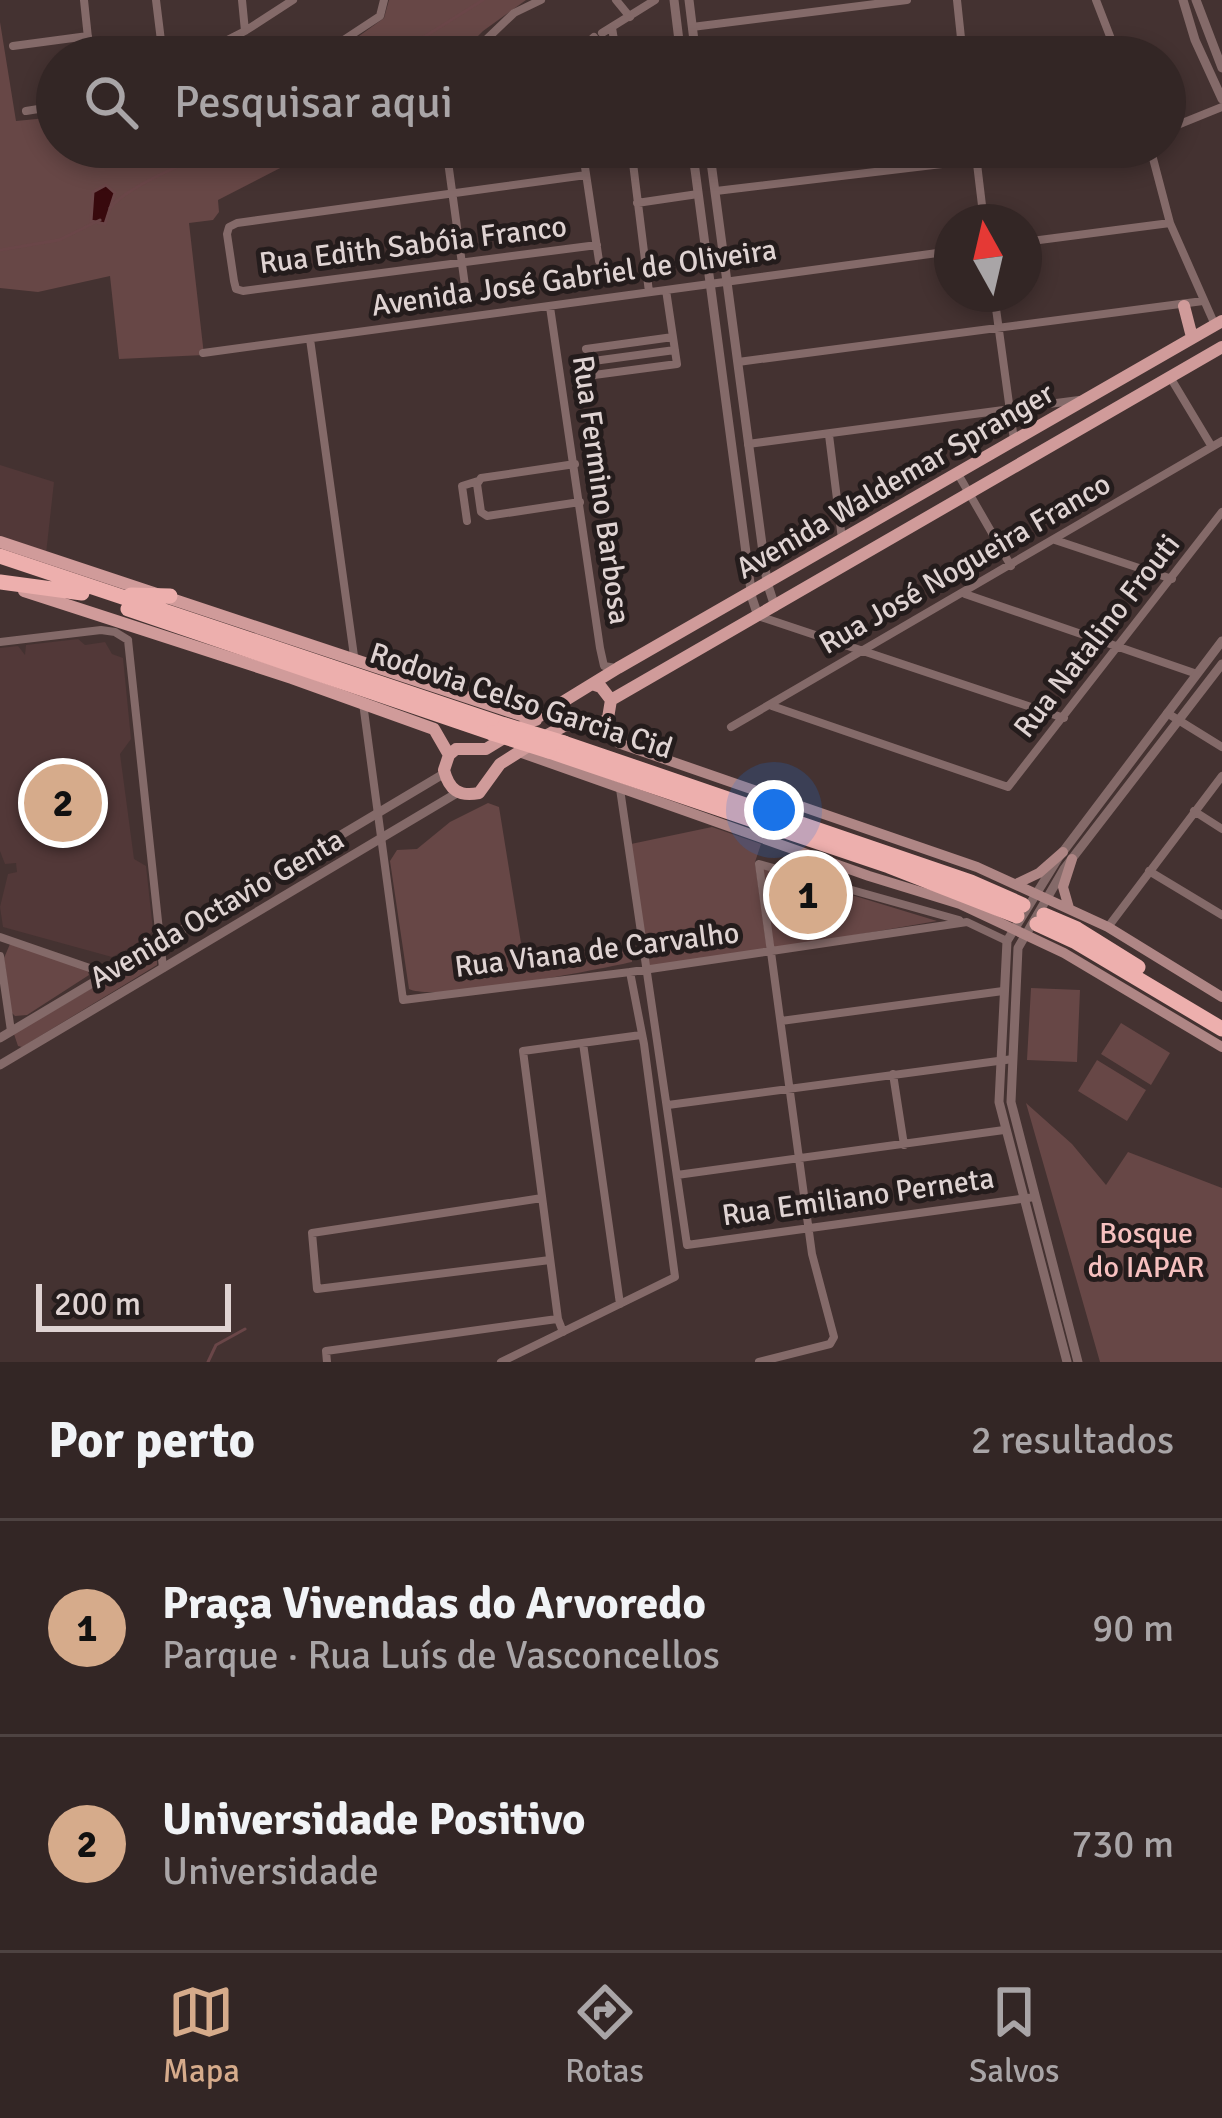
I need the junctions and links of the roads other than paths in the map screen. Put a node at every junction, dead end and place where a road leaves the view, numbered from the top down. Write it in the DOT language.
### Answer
graph roads {
  1 [pos="84,0"];
  2 [pos="156,0"];
  3 [pos="242,0"];
  4 [pos="292,0"];
  5 [pos="384,0"];
  6 [pos="541,0"];
  7 [pos="616,0"];
  8 [pos="656,0"];
  9 [pos="674,0"];
  10 [pos="689,0"];
  11 [pos="907,0"];
  12 [pos="957,0"];
  13 [pos="1096,0"];
  14 [pos="1183,0"];
  15 [pos="1196,0"];
  16 [pos="630,17"];
  17 [pos="692,27"];
  18 [pos="613,28"];
  19 [pos="245,31"];
  20 [pos="1222,34"];
  21 [pos="88,36"];
  22 [pos="160,36"];
  23 [pos="235,36"];
  24 [pos="350,36"];
  25 [pos="490,36"];
  26 [pos="597,36"];
  27 [pos="614,36"];
  28 [pos="678,36"];
  29 [pos="693,36"];
  30 [pos="961,36"];
  31 [pos="1110,36"];
  32 [pos="1208,39"];
  33 [pos="36,43"];
  34 [pos="13,46"];
  35 [pos="1222,68"];
  36 [pos="1222,103"];
  37 [pos="36,109"];
  38 [pos="26,111"];
  39 [pos="1186,120"];
  40 [pos="449,168"];
  41 [pos="585,168"];
  42 [pos="633,168"];
  43 [pos="695,168"];
  44 [pos="712,168"];
  45 [pos="916,168"];
  46 [pos="978,168"];
  47 [pos="1155,168"];
  48 [pos="586,176"];
  49 [pos="716,191"];
  50 [pos="452,194"];
  51 [pos="698,194"];
  52 [pos="637,203"];
  53 [pos="982,204"];
  54 [pos="1170,224"];
  55 [pos="1042,240"];
  56 [pos="596,245"];
  57 [pos="934,253"];
  58 [pos="599,261"];
  59 [pos="462,263"];
  60 [pos="727,280"];
  61 [pos="711,283"];
  62 [pos="667,290"];
  63 [pos="649,292"];
  64 [pos="466,293"];
  65 [pos="1202,301"];
  66 [pos="1184,306"];
  67 [pos="550,307"];
  68 [pos="997,312"];
  69 [pos="1218,323"];
  70 [pos="999,328"];
  71 [pos="673,337"];
  72 [pos="1192,337"];
  73 [pos="310,339"];
  74 [pos="1222,347"];
  75 [pos="586,349"];
  76 [pos="675,350"];
  77 [pos="203,353"];
  78 [pos="586,362"];
  79 [pos="738,362"];
  80 [pos="579,377"];
  81 [pos="1170,377"];
  82 [pos="1086,399"];
  83 [pos="1009,410"];
  84 [pos="829,435"];
  85 [pos="1015,440"];
  86 [pos="1222,441"];
  87 [pos="748,444"];
  88 [pos="1212,447"];
  89 [pos="575,464"];
  90 [pos="957,473"];
  91 [pos="478,481"];
  92 [pos="968,493"];
  93 [pos="580,502"];
  94 [pos="1222,512"];
  95 [pos="467,521"];
  96 [pos="842,538"];
  97 [pos="1055,540"];
  98 [pos="0,542"];
  99 [pos="0,556"];
  100 [pos="0,566"];
  101 [pos="1011,566"];
  102 [pos="1172,579"];
  103 [pos="0,582"];
  104 [pos="767,582"];
  105 [pos="82,592"];
  106 [pos="751,592"];
  107 [pos="964,593"];
  108 [pos="117,595"];
  109 [pos="170,596"];
  110 [pos="775,607"];
  111 [pos="87,612"];
  112 [pos="758,616"];
  113 [pos="794,628"];
  114 [pos="142,630"];
  115 [pos="88,631"];
  116 [pos="128,640"];
  117 [pos="0,641"];
  118 [pos="1222,641"];
  119 [pos="1120,645"];
  120 [pos="861,650"];
  121 [pos="354,656"];
  122 [pos="1222,664"];
  123 [pos="618,668"];
  124 [pos="1197,674"];
  125 [pos="592,684"];
  126 [pos="611,700"];
  127 [pos="363,703"];
  128 [pos="772,706"];
  129 [pos="1167,713"];
  130 [pos="608,718"];
  131 [pos="1064,718"];
  132 [pos="536,719"];
  133 [pos="1177,721"];
  134 [pos="731,727"];
  135 [pos="498,729"];
  136 [pos="1222,747"];
  137 [pos="518,752"];
  138 [pos="449,755"];
  139 [pos="445,773"];
  140 [pos="1222,776"];
  141 [pos="620,788"];
  142 [pos="457,793"];
  143 [pos="1194,811"];
  144 [pos="378,815"];
  145 [pos="1222,829"];
  146 [pos="381,841"];
  147 [pos="1068,855"];
  148 [pos="1149,871"];
  149 [pos="1016,884"];
  150 [pos="1069,908"];
  151 [pos="1222,915"];
  152 [pos="1031,917"];
  153 [pos="967,922"];
  154 [pos="1108,927"];
  155 [pos="0,937"];
  156 [pos="159,942"];
  157 [pos="1012,945"];
  158 [pos="771,952"];
  159 [pos="0,956"];
  160 [pos="163,968"];
  161 [pos="644,970"];
  162 [pos="630,972"];
  163 [pos="107,974"];
  164 [pos="1003,991"];
  165 [pos="1222,997"];
  166 [pos="1222,1019"];
  167 [pos="781,1022"];
  168 [pos="1222,1029"];
  169 [pos="11,1031"];
  170 [pos="641,1035"];
  171 [pos="0,1038"];
  172 [pos="583,1043"];
  173 [pos="1222,1047"];
  174 [pos="15,1057"];
  175 [pos="1013,1059"];
  176 [pos="999,1060"];
  177 [pos="0,1065"];
  178 [pos="893,1074"];
  179 [pos="790,1088"];
  180 [pos="668,1105"];
  181 [pos="1004,1130"];
  182 [pos="904,1144"];
  183 [pos="800,1159"];
  184 [pos="677,1175"];
  185 [pos="1035,1197"];
  186 [pos="542,1198"];
  187 [pos="1021,1199"];
  188 [pos="809,1228"];
  189 [pos="550,1259"];
  190 [pos="620,1304"];
  191 [pos="558,1319"];
  192 [pos="546,1321"];
  193 [pos="563,1332"];
  194 [pos="552,1337"];
  195 [pos="327,1357"];
  196 [pos="502,1362"];
  197 [pos="759,1362"];
  198 [pos="1066,1362"];
  199 [pos="1078,1362"];
  1 -- 21 [label="street"];
  2 -- 22 [label="street"];
  3 -- 19 [label="street"];
  4 -- 19 [label="street"];
  5 -- 24 [label="street"];
  6 -- 25 [label="street"];
  7 -- 16 [label="street"];
  8 -- 16 [label="street"];
  9 -- 28 [label="street"];
  10 -- 17 [label="street"];
  11 -- 17 [label="street"];
  12 -- 30 [label="street"];
  13 -- 31 [label="street"];
  14 -- 36 [label="street"];
  15 -- 32 [label="street"];
  16 -- 18 [label="street"];
  17 -- 29 [label="street"];
  18 -- 26 [label="street"];
  18 -- 27 [label="street"];
  19 -- 23 [label="street"];
  20 -- 32 [label="street"];
  32 -- 35 [label="street"];
  33 -- 34 [label="street"];
  36 -- 39 [label="street"];
  37 -- 38 [label="street"];
  40 -- 50 [label="street"];
  41 -- 48 [label="street"];
  42 -- 52 [label="street"];
  43 -- 51 [label="street"];
  44 -- 49 [label="street"];
  45 -- 49 [label="street"];
  46 -- 53 [label="street"];
  47 -- 54 [label="street"];
  48 -- 50 [label="street"];
  48 -- 56 [label="street"];
  49 -- 60 [label="street"];
  50 -- 59 [label="street"];
  50 -- 59 [label="street, Rua Edith Sabóia Franco"];
  51 -- 52 [label="street"];
  51 -- 61 [label="street"];
  52 -- 63 [label="street"];
  54 -- 55 [label="street"];
  54 -- 65 [label="street"];
  56 -- 58 [label="street"];
  56 -- 59 [label="street, Rua Edith Sabóia Franco"];
  57 -- 60 [label="street, Avenida José Gabriel de Oliveira"];
  59 -- 64 [label="street"];
  60 -- 61 [label="street, Avenida José Gabriel de Oliveira"];
  60 -- 79 [label="street"];
  61 -- 62 [label="street, Avenida José Gabriel de Oliveira"];
  61 -- 106 [label="street"];
  62 -- 63 [label="street, Avenida José Gabriel de Oliveira"];
  62 -- 71 [label="street"];
  63 -- 67 [label="street, Avenida José Gabriel de Oliveira"];
  65 -- 66 [label="street"];
  65 -- 69 [label="street"];
  66 -- 70 [label="street"];
  66 -- 72 [label="main road"];
  67 -- 73 [label="street, Avenida José Gabriel de Oliveira"];
  67 -- 89 [label="street, Rua Fermino Barbosa"];
  68 -- 70 [label="street"];
  69 -- 72 [label="main road, Avenida Waldemar Spranger"];
  70 -- 79 [label="street"];
  70 -- 83 [label="street"];
  71 -- 75 [label="street"];
  71 -- 76 [label="street"];
  72 -- 82 [label="main road, Avenida Waldemar Spranger"];
  73 -- 77 [label="street, Avenida José Gabriel de Oliveira"];
  73 -- 121 [label="street"];
  74 -- 81 [label="main road, Avenida Waldemar Spranger"];
  76 -- 78 [label="street"];
  76 -- 80 [label="street"];
  79 -- 87 [label="street"];
  81 -- 88 [label="street"];
  81 -- 92 [label="main road, Avenida Waldemar Spranger"];
  82 -- 83 [label="street"];
  82 -- 85 [label="main road, Avenida Waldemar Spranger"];
  83 -- 84 [label="street"];
  83 -- 85 [label="street"];
  84 -- 87 [label="street"];
  84 -- 96 [label="street"];
  85 -- 90 [label="main road, Avenida Waldemar Spranger"];
  86 -- 88 [label="street, Rua José Nogueira Franco"];
  87 -- 104 [label="street"];
  88 -- 97 [label="street, Rua José Nogueira Franco"];
  89 -- 91 [label="street"];
  89 -- 93 [label="street, Rua Fermino Barbosa"];
  90 -- 92 [label="street"];
  90 -- 96 [label="main road, Avenida Waldemar Spranger"];
  91 -- 93 [label="street"];
  91 -- 95 [label="street"];
  92 -- 101 [label="street"];
  92 -- 110 [label="main road, Avenida Waldemar Spranger"];
  93 -- 123 [label="street, Rua Fermino Barbosa"];
  94 -- 102 [label="street, Rua Natalino Frouti"];
  96 -- 104 [label="main road, Avenida Waldemar Spranger"];
  97 -- 101 [label="street, Rua José Nogueira Franco"];
  97 -- 102 [label="street"];
  98 -- 109 [label="main road"];
  99 -- 108 [label="highway, Rodovia Celso Garcia Cid"];
  100 -- 105 [label="highway, Rodovia Celso Garcia Cid"];
  101 -- 107 [label="street, Rua José Nogueira Franco"];
  102 -- 119 [label="street, Rua Natalino Frouti"];
  103 -- 105 [label="highway"];
  103 -- 111 [label="main road"];
  104 -- 106 [label="main road, Avenida Waldemar Spranger"];
  104 -- 110 [label="street"];
  105 -- 135 [label="highway, Rodovia Celso Garcia Cid"];
  106 -- 112 [label="street"];
  106 -- 123 [label="main road, Avenida Waldemar Spranger"];
  107 -- 119 [label="street"];
  107 -- 120 [label="street, Rua José Nogueira Franco"];
  108 -- 109 [label="highway"];
  108 -- 135 [label="highway, Rodovia Celso Garcia Cid"];
  109 -- 121 [label="main road"];
  110 -- 112 [label="main road, Avenida Waldemar Spranger"];
  110 -- 113 [label="street"];
  111 -- 114 [label="main road"];
  111 -- 115 [label="street"];
  112 -- 113 [label="street"];
  112 -- 126 [label="main road, Avenida Waldemar Spranger"];
  113 -- 120 [label="street"];
  114 -- 116 [label="street"];
  114 -- 127 [label="main road"];
  115 -- 116 [label="street"];
  115 -- 117 [label="street"];
  116 -- 156 [label="street"];
  118 -- 124 [label="street"];
  119 -- 124 [label="street"];
  119 -- 131 [label="street, Rua Natalino Frouti"];
  120 -- 128 [label="street, Rua José Nogueira Franco"];
  120 -- 131 [label="street"];
  121 -- 132 [label="main road"];
  122 -- 133 [label="street"];
  123 -- 125 [label="main road, Avenida Waldemar Spranger"];
  124 -- 129 [label="street"];
  125 -- 126 [label="main road"];
  125 -- 132 [label="main road, Avenida Waldemar Spranger"];
  126 -- 130 [label="main road"];
  127 -- 138 [label="main road"];
  127 -- 144 [label="street"];
  128 -- 131 [label="street, Rua Natalino Frouti"];
  128 -- 134 [label="street, Rua José Nogueira Franco"];
  129 -- 133 [label="street"];
  129 -- 147 [label="street"];
  130 -- 137 [label="main road"];
  130 -- 149 [label="main road, Rodovia Celso Garcia Cid"];
  132 -- 138 [label="main road, Avenida Waldemar Spranger"];
  133 -- 136 [label="street"];
  133 -- 147 [label="street"];
  135 -- 152 [label="highway, Rodovia Celso Garcia Cid, bridge"];
  137 -- 141 [label="main road, Rodovia Celso Garcia Cid"];
  137 -- 142 [label="main road"];
  138 -- 139 [label="main road"];
  139 -- 142 [label="main road"];
  139 -- 144 [label="street, Avenida Octavio Genta"];
  140 -- 143 [label="street"];
  141 -- 152 [label="main road, Rodovia Celso Garcia Cid"];
  141 -- 161 [label="street"];
  142 -- 146 [label="street, Avenida Octavio Genta"];
  143 -- 145 [label="street"];
  143 -- 148 [label="street"];
  144 -- 146 [label="street"];
  144 -- 156 [label="street, Avenida Octavio Genta"];
  146 -- 160 [label="street, Avenida Octavio Genta"];
  146 -- 162 [label="street, Rua Viana de Carvalho"];
  147 -- 149 [label="main road"];
  147 -- 150 [label="main road"];
  147 -- 152 [label="street"];
  148 -- 151 [label="street"];
  148 -- 154 [label="street"];
  149 -- 152 [label="main road, Rodovia Celso Garcia Cid"];
  150 -- 152 [label="main road, Rodovia Celso Garcia Cid"];
  150 -- 154 [label="main road, Rodovia Celso Garcia Cid"];
  152 -- 157 [label="main road"];
  152 -- 157 [label="street"];
  152 -- 166 [label="highway, Rodovia Celso Garcia Cid"];
  152 -- 168 [label="highway, Rodovia Celso Garcia Cid"];
  152 -- 173 [label="main road, Rodovia Celso Garcia Cid"];
  153 -- 157 [label="street"];
  153 -- 158 [label="street, Rua Viana de Carvalho"];
  153 -- 158 [label="street"];
  154 -- 165 [label="main road, Rodovia Celso Garcia Cid"];
  155 -- 163 [label="street"];
  156 -- 160 [label="street"];
  156 -- 163 [label="street, Avenida Octavio Genta"];
  157 -- 164 [label="street"];
  157 -- 175 [label="street"];
  158 -- 161 [label="street, Rua Viana de Carvalho"];
  158 -- 167 [label="street"];
  159 -- 169 [label="street"];
  160 -- 174 [label="street, Avenida Octavio Genta"];
  161 -- 162 [label="street, Rua Viana de Carvalho"];
  161 -- 180 [label="street"];
  162 -- 170 [label="street"];
  163 -- 169 [label="street, Avenida Octavio Genta"];
  164 -- 167 [label="street"];
  164 -- 176 [label="street"];
  167 -- 179 [label="street"];
  169 -- 171 [label="street, Avenida Octavio Genta"];
  169 -- 174 [label="street"];
  170 -- 172 [label="street"];
  170 -- 190 [label="street"];
  172 -- 186 [label="street"];
  172 -- 190 [label="street"];
  174 -- 177 [label="street, Avenida Octavio Genta"];
  175 -- 176 [label="street"];
  175 -- 185 [label="street"];
  176 -- 178 [label="street"];
  176 -- 181 [label="street"];
  178 -- 179 [label="street"];
  178 -- 182 [label="street"];
  179 -- 180 [label="street"];
  179 -- 183 [label="street"];
  180 -- 184 [label="street"];
  181 -- 182 [label="street"];
  181 -- 187 [label="street"];
  182 -- 183 [label="street"];
  183 -- 184 [label="street"];
  183 -- 188 [label="street"];
  184 -- 188 [label="street, Rua Emiliano Perneta"];
  185 -- 187 [label="street, Rua Emiliano Perneta"];
  185 -- 199 [label="street"];
  186 -- 189 [label="street"];
  186 -- 189 [label="street"];
  187 -- 188 [label="street, Rua Emiliano Perneta"];
  187 -- 198 [label="street"];
  188 -- 197 [label="street"];
  189 -- 191 [label="street"];
  190 -- 193 [label="street"];
  191 -- 192 [label="street"];
  191 -- 193 [label="street"];
  192 -- 194 [label="street"];
  192 -- 195 [label="street"];
  193 -- 194 [label="street"];
  194 -- 196 [label="street"];
}
